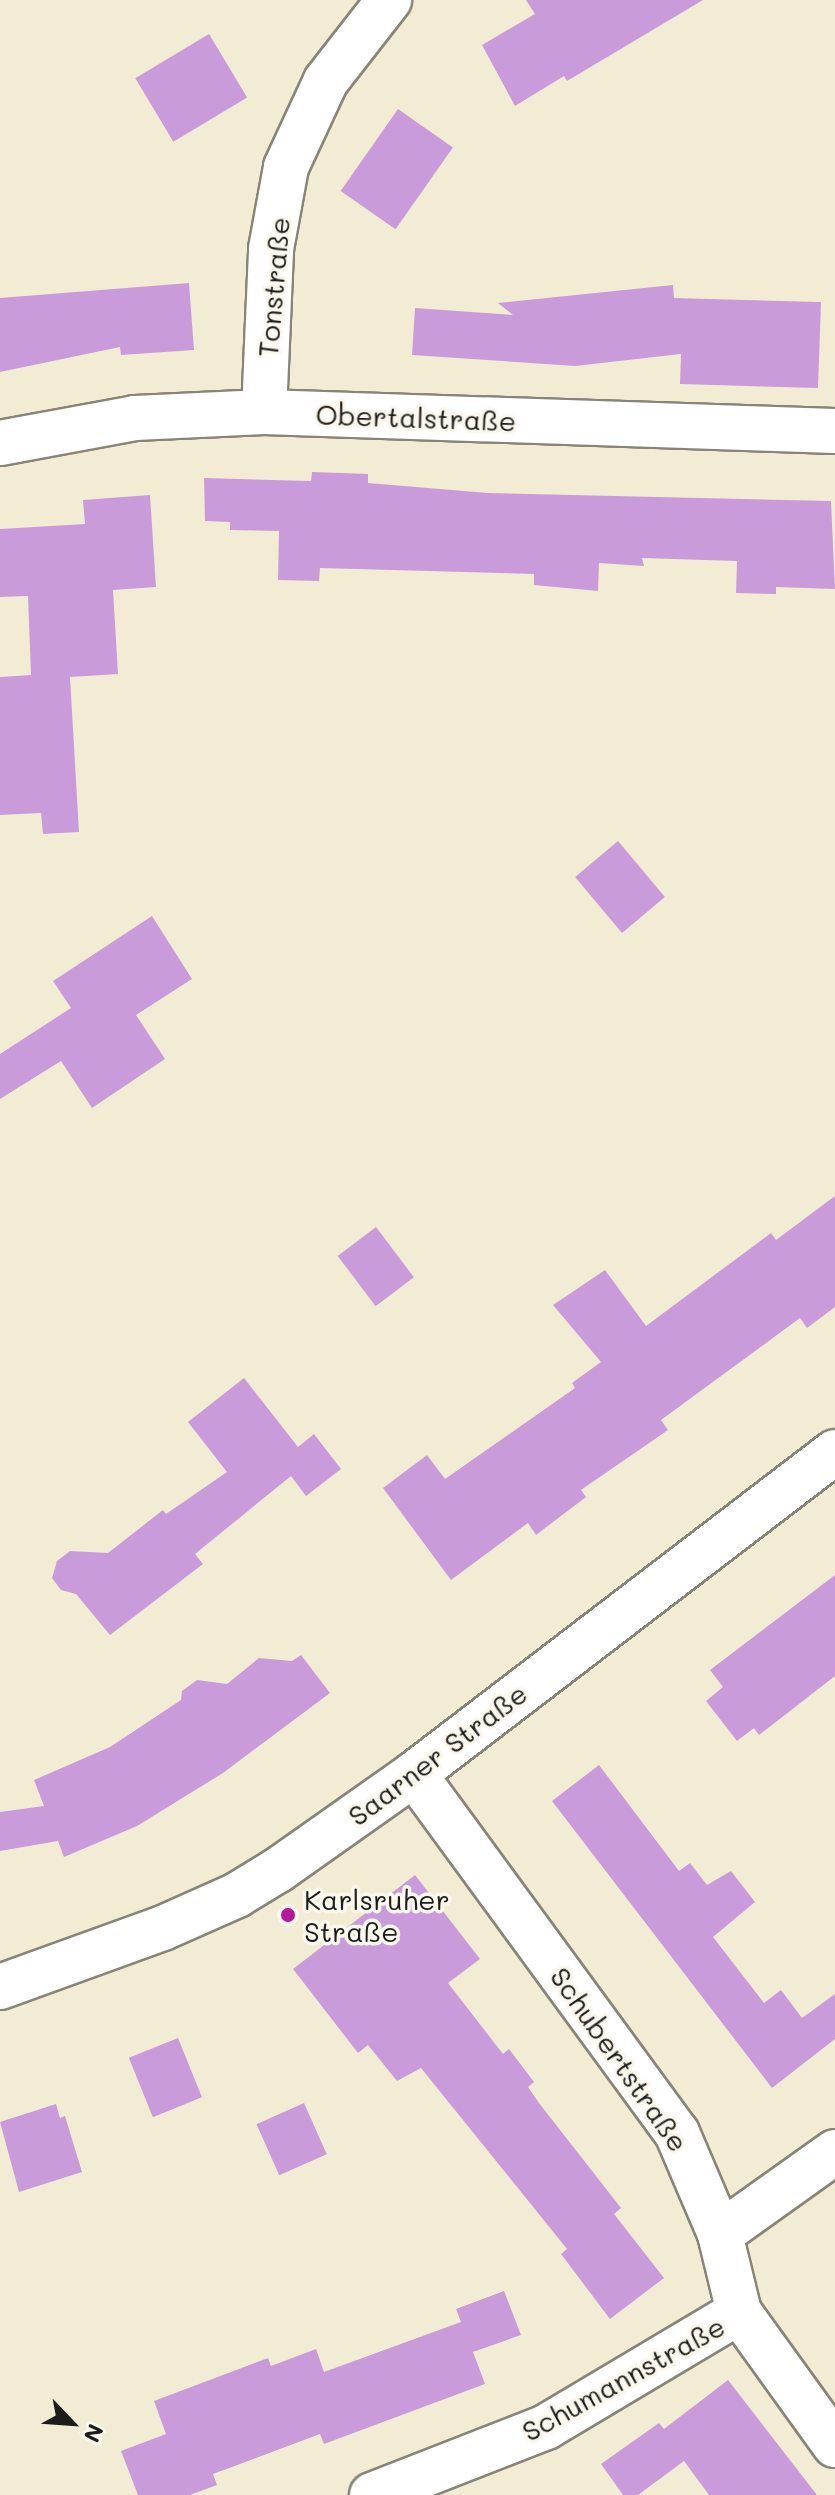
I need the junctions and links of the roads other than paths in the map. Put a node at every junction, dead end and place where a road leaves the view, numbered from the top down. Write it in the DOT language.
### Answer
graph roads {
  1 [pos="389,0"];
  2 [pos="264,412"];
  3 [pos="835,431"];
  4 [pos="0,443"];
  5 [pos="835,1452"];
  6 [pos="414,1774"];
  7 [pos="0,1987"];
  8 [pos="835,2152"];
  9 [pos="720,2234"];
  10 [pos="739,2312"];
  11 [pos="835,2445"];
  12 [pos="372,2495"];
  1 -- 2 [label="street, Tonstraße"];
  2 -- 3 [label="street, Obertalstraße"];
  2 -- 4 [label="street, Obertalstraße"];
  5 -- 6 [label="street, Saarner Straße"];
  6 -- 7 [label="street, Saarner Straße"];
  6 -- 9 [label="street, Schubertstraße"];
  8 -- 9 [label="street"];
  9 -- 10 [label="street, Schubertstraße"];
  10 -- 11 [label="street, Schubertstraße"];
  10 -- 12 [label="street, Schumannstraße"];
}
